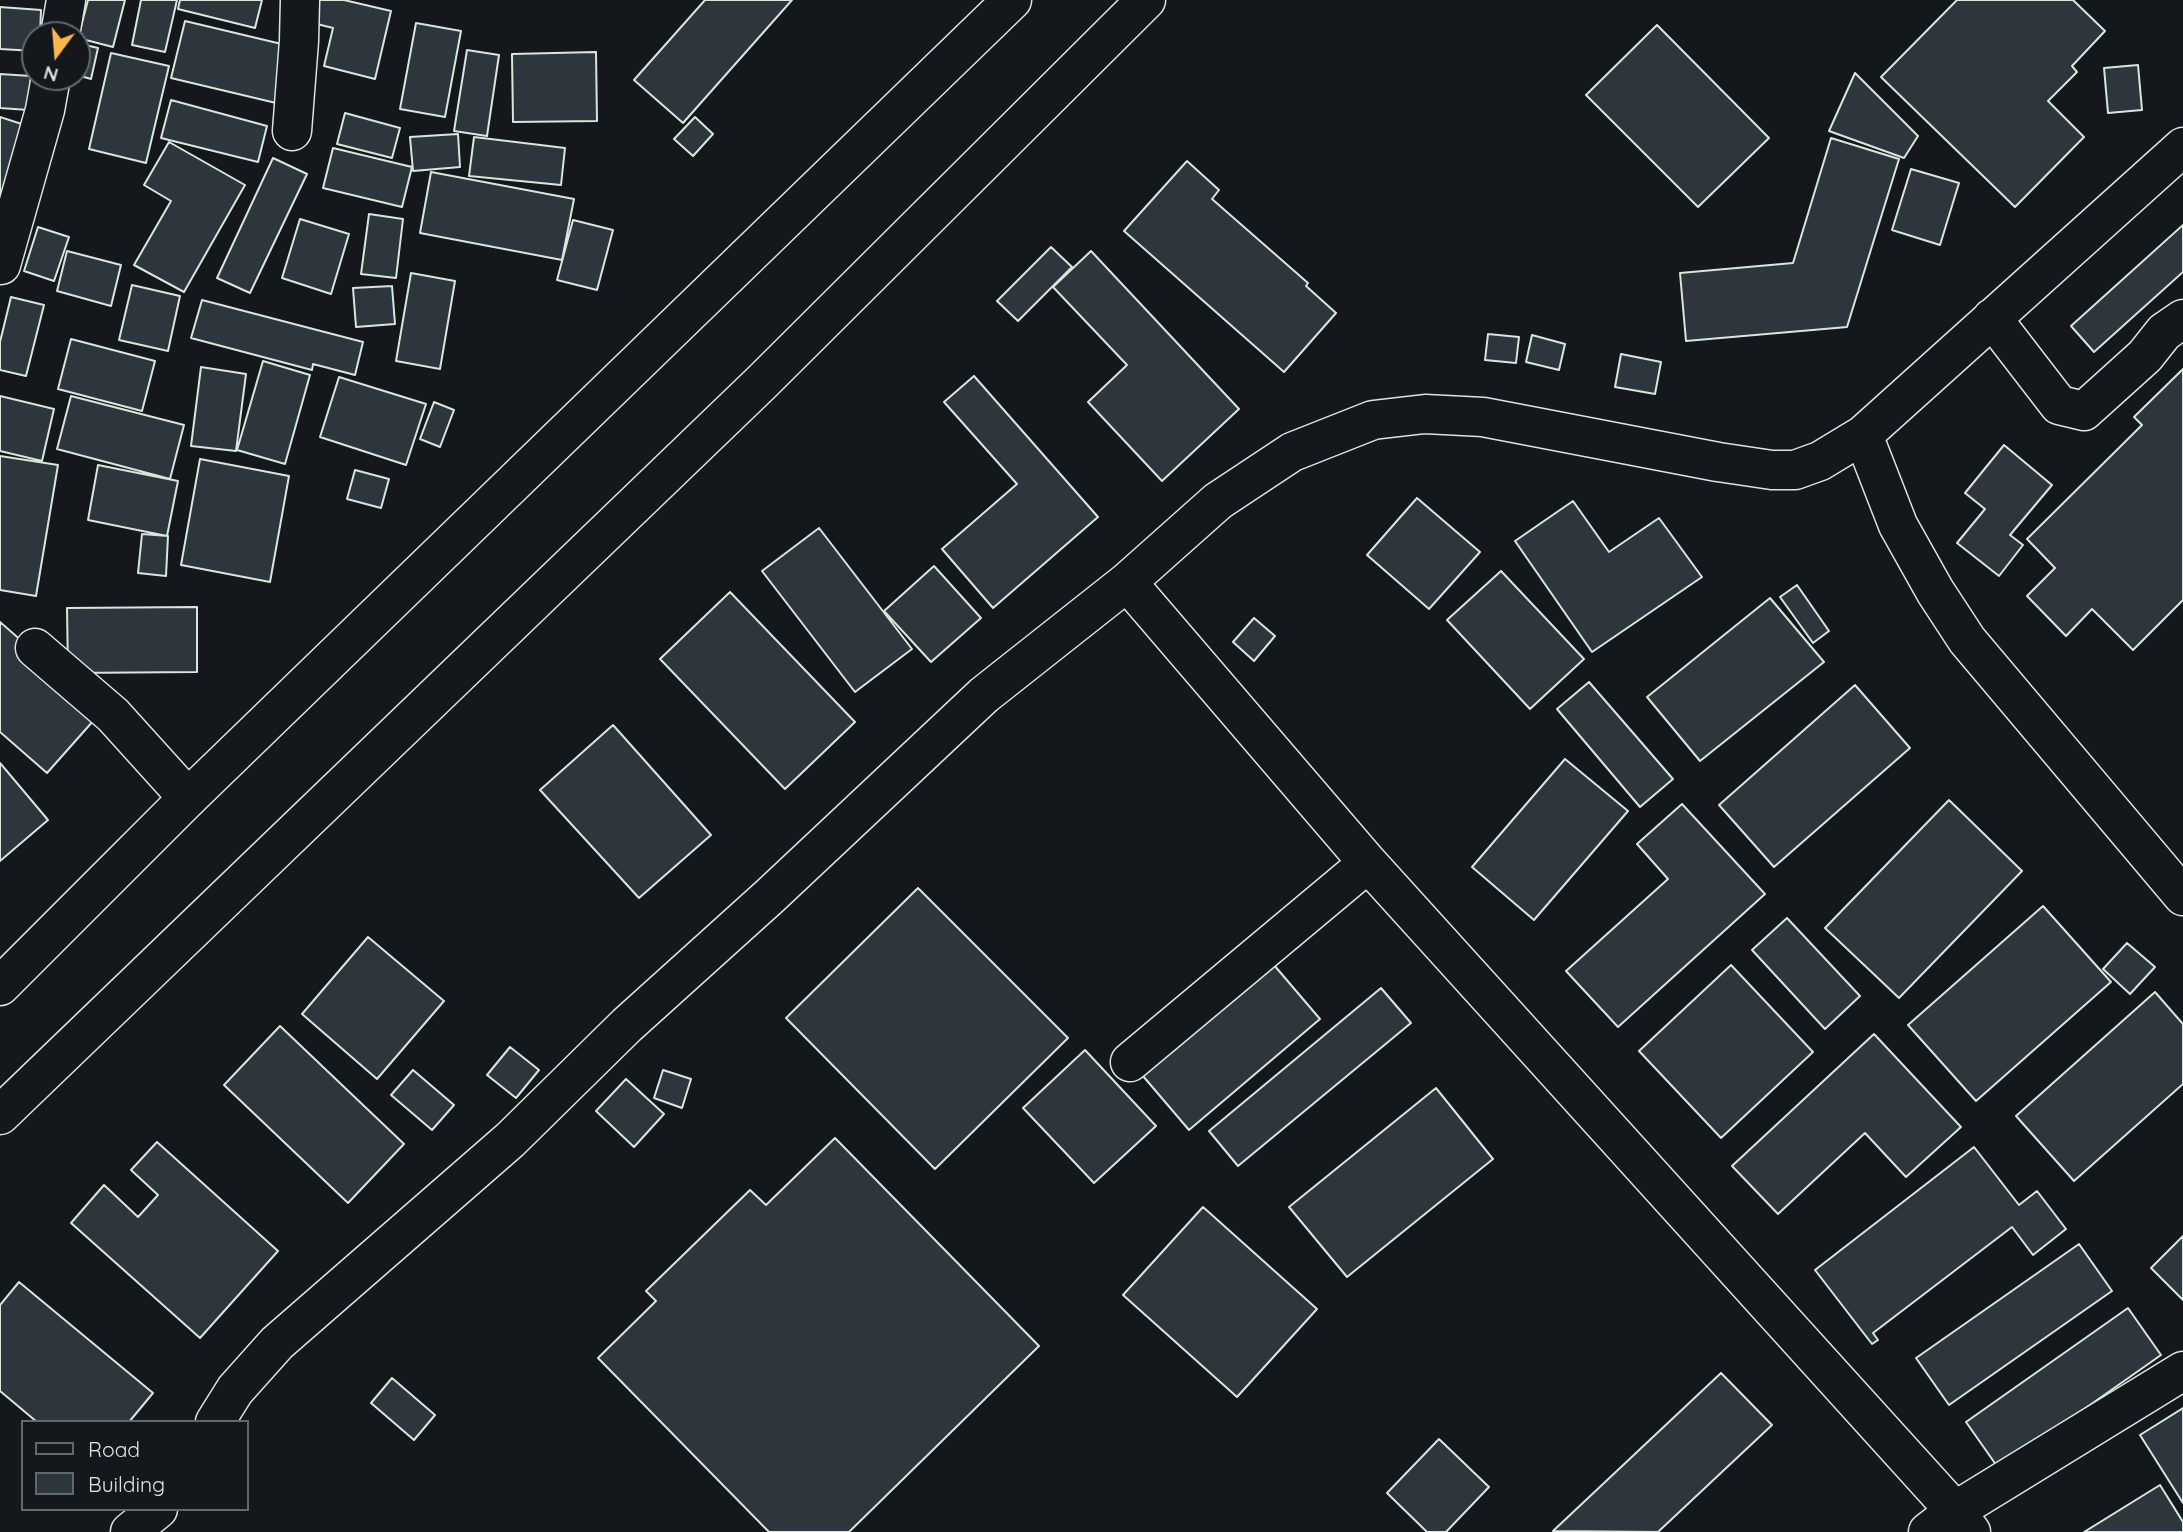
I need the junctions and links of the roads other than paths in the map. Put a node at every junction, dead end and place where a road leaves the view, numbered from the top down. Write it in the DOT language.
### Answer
graph roads {
  1 [pos="66,0"];
  2 [pos="300,0"];
  3 [pos="1012,0"];
  4 [pos="1146,0"];
  5 [pos="62,21"];
  6 [pos="48,91"];
  7 [pos="292,131"];
  8 [pos="2183,147"];
  9 [pos="1,265"];
  10 [pos="1992,318"];
  11 [pos="2183,319"];
  12 [pos="1863,435"];
  13 [pos="1127,582"];
  14 [pos="35,648"];
  15 [pos="188,798"];
  16 [pos="1368,863"];
  17 [pos="2183,896"];
  18 [pos="0,986"];
  19 [pos="1130,1062"];
  20 [pos="0,1115"];
  21 [pos="2183,1371"];
  22 [pos="216,1420"];
  23 [pos="156,1511"];
  24 [pos="172,1511"];
  25 [pos="1951,1525"];
  26 [pos="130,1532"];
  27 [pos="171,1532"];
  1 -- 5 [label="street"];
  2 -- 7 [label="street"];
  3 -- 15 [label="street"];
  4 -- 20 [label="street"];
  6 -- 9 [label="street"];
  8 -- 10 [label="street"];
  10 -- 11 [label="street"];
  10 -- 12 [label="street"];
  12 -- 13 [label="street"];
  12 -- 17 [label="street"];
  13 -- 16 [label="street"];
  13 -- 22 [label="street"];
  14 -- 15 [label="street"];
  15 -- 18 [label="street"];
  16 -- 19 [label="street"];
  16 -- 25 [label="street"];
  21 -- 25 [label="street"];
  23 -- 26 [label="street"];
  24 -- 27 [label="street"];
}
